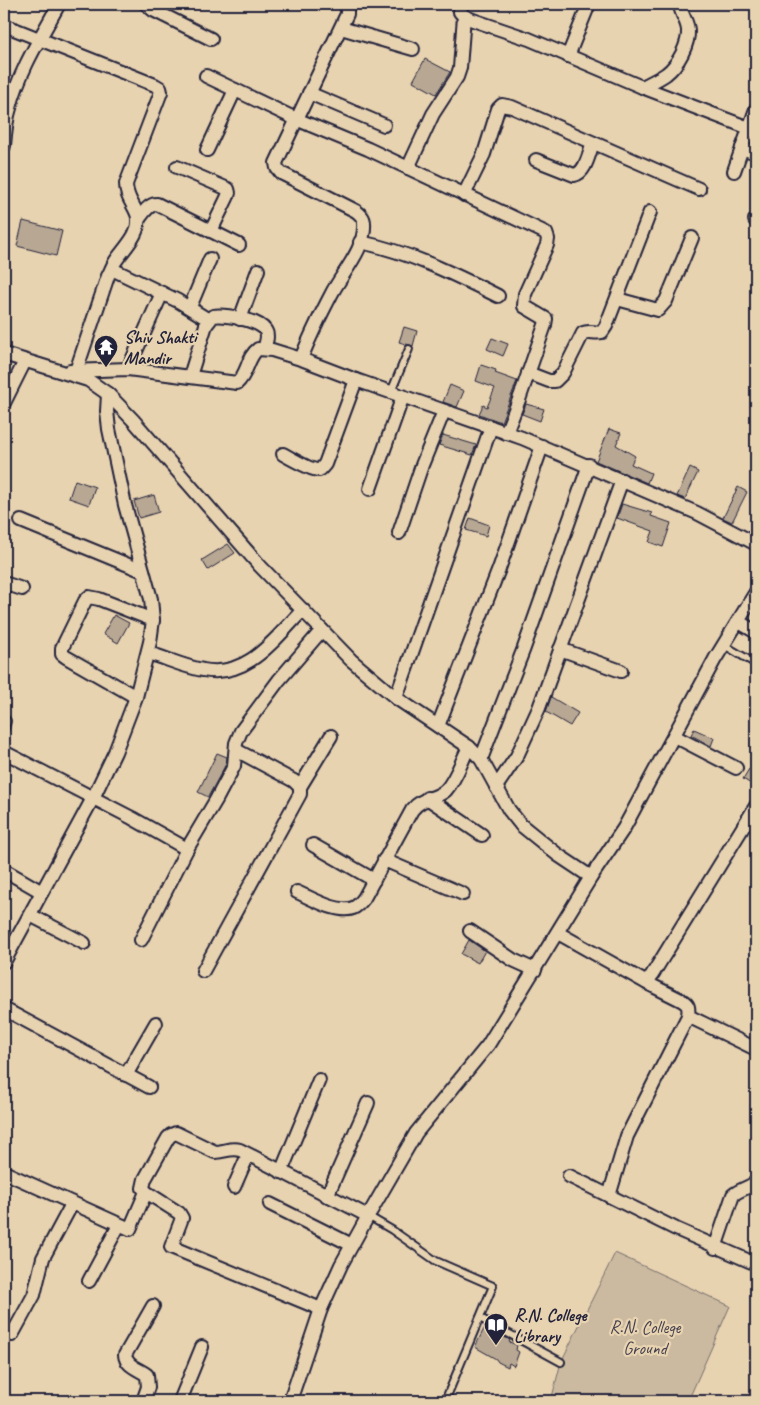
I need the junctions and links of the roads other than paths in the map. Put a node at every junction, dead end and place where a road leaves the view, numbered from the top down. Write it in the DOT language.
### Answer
graph roads {
  1 [pos="59,4"];
  2 [pos="146,4"];
  3 [pos="348,4"];
  4 [pos="590,4"];
  5 [pos="680,4"];
  6 [pos="462,10"];
  7 [pos="4,25"];
  8 [pos="341,28"];
  9 [pos="40,38"];
  10 [pos="211,39"];
  11 [pos="413,50"];
  12 [pos="568,56"];
  13 [pos="206,76"];
  14 [pos="642,87"];
  15 [pos="235,90"];
  16 [pos="309,93"];
  17 [pos="756,109"];
  18 [pos="296,119"];
  19 [pos="384,126"];
  20 [pos="749,128"];
  21 [pos="593,143"];
  22 [pos="4,146"];
  23 [pos="742,148"];
  24 [pos="206,150"];
  25 [pos="756,154"];
  26 [pos="536,160"];
  27 [pos="177,167"];
  28 [pos="408,168"];
  29 [pos="734,171"];
  30 [pos="699,189"];
  31 [pos="464,195"];
  32 [pos="650,212"];
  33 [pos="138,220"];
  34 [pos="211,231"];
  35 [pos="692,238"];
  36 [pos="360,242"];
  37 [pos="239,245"];
  38 [pos="210,259"];
  39 [pos="112,269"];
  40 [pos="258,270"];
  41 [pos="162,293"];
  42 [pos="498,296"];
  43 [pos="617,299"];
  44 [pos="190,307"];
  45 [pos="240,319"];
  46 [pos="209,320"];
  47 [pos="264,349"];
  48 [pos="409,349"];
  49 [pos="4,354"];
  50 [pos="301,359"];
  51 [pos="25,361"];
  52 [pos="128,369"];
  53 [pos="76,371"];
  54 [pos="62,372"];
  55 [pos="528,373"];
  56 [pos="190,376"];
  57 [pos="356,380"];
  58 [pos="108,394"];
  59 [pos="397,394"];
  60 [pos="4,403"];
  61 [pos="444,411"];
  62 [pos="491,427"];
  63 [pos="506,432"];
  64 [pos="542,446"];
  65 [pos="283,454"];
  66 [pos="589,465"];
  67 [pos="622,480"];
  68 [pos="370,489"];
  69 [pos="20,521"];
  70 [pos="399,533"];
  71 [pos="756,544"];
  72 [pos="143,571"];
  73 [pos="4,583"];
  74 [pos="22,590"];
  75 [pos="756,592"];
  76 [pos="303,610"];
  77 [pos="153,620"];
  78 [pos="739,622"];
  79 [pos="322,630"];
  80 [pos="756,632"];
  81 [pos="724,645"];
  82 [pos="560,649"];
  83 [pos="148,653"];
  84 [pos="756,664"];
  85 [pos="621,672"];
  86 [pos="136,697"];
  87 [pos="396,698"];
  88 [pos="4,718"];
  89 [pos="438,726"];
  90 [pos="4,732"];
  91 [pos="331,736"];
  92 [pos="674,736"];
  93 [pos="469,746"];
  94 [pos="236,750"];
  95 [pos="4,752"];
  96 [pos="481,758"];
  97 [pos="736,768"];
  98 [pos="300,787"];
  99 [pos="496,788"];
  100 [pos="93,798"];
  101 [pos="427,798"];
  102 [pos="756,806"];
  103 [pos="482,835"];
  104 [pos="313,845"];
  105 [pos="187,848"];
  106 [pos="384,860"];
  107 [pos="4,870"];
  108 [pos="592,877"];
  109 [pos="374,880"];
  110 [pos="42,892"];
  111 [pos="297,892"];
  112 [pos="463,894"];
  113 [pos="30,915"];
  114 [pos="470,931"];
  115 [pos="558,933"];
  116 [pos="141,940"];
  117 [pos="84,943"];
  118 [pos="4,962"];
  119 [pos="204,970"];
  120 [pos="535,970"];
  121 [pos="647,983"];
  122 [pos="4,1009"];
  123 [pos="688,1016"];
  124 [pos="156,1023"];
  125 [pos="756,1049"];
  126 [pos="126,1074"];
  127 [pos="319,1080"];
  128 [pos="149,1087"];
  129 [pos="368,1103"];
  130 [pos="248,1155"];
  131 [pos="4,1172"];
  132 [pos="281,1172"];
  133 [pos="569,1176"];
  134 [pos="756,1182"];
  135 [pos="234,1187"];
  136 [pos="146,1192"];
  137 [pos="327,1196"];
  138 [pos="609,1196"];
  139 [pos="72,1204"];
  140 [pos="270,1204"];
  141 [pos="368,1216"];
  142 [pos="119,1224"];
  143 [pos="352,1245"];
  144 [pos="715,1248"];
  145 [pos="756,1264"];
  146 [pos="89,1280"];
  147 [pos="153,1306"];
  148 [pos="321,1309"];
  149 [pos="480,1318"];
  150 [pos="12,1334"];
  151 [pos="202,1347"];
  152 [pos="561,1362"];
  153 [pos="143,1401"];
  154 [pos="180,1401"];
  155 [pos="290,1401"];
  156 [pos="445,1401"];
  1 -- 9 [label="street"];
  2 -- 10 [label="street"];
  3 -- 8 [label="street"];
  4 -- 12 [label="street"];
  5 -- 14 [label="street"];
  6 -- 12 [label="street"];
  6 -- 28 [label="street"];
  7 -- 9 [label="street"];
  8 -- 11 [label="street"];
  8 -- 16 [label="street"];
  9 -- 22 [label="street"];
  9 -- 33 [label="street"];
  12 -- 14 [label="street"];
  13 -- 15 [label="street"];
  14 -- 20 [label="street"];
  15 -- 18 [label="street"];
  15 -- 24 [label="street"];
  16 -- 18 [label="street"];
  16 -- 19 [label="street"];
  17 -- 20 [label="street"];
  18 -- 28 [label="street"];
  18 -- 36 [label="street"];
  20 -- 23 [label="street"];
  21 -- 26 [label="street"];
  21 -- 30 [label="street"];
  21 -- 31 [label="street"];
  23 -- 25 [label="street"];
  23 -- 29 [label="street"];
  27 -- 34 [label="street"];
  28 -- 31 [label="street"];
  31 -- 55 [label="street"];
  32 -- 43 [label="street"];
  33 -- 34 [label="street"];
  33 -- 39 [label="street"];
  34 -- 37 [label="street"];
  35 -- 43 [label="street"];
  36 -- 42 [label="street"];
  36 -- 50 [label="street"];
  38 -- 44 [label="street"];
  39 -- 41 [label="street"];
  39 -- 53 [label="street"];
  40 -- 45 [label="street"];
  41 -- 44 [label="street"];
  41 -- 52 [label="street"];
  43 -- 55 [label="street"];
  44 -- 46 [label="street"];
  45 -- 46 [label="street"];
  45 -- 47 [label="street"];
  46 -- 56 [label="street"];
  47 -- 50 [label="street"];
  47 -- 56 [label="street"];
  48 -- 59 [label="lane"];
  49 -- 51 [label="street"];
  50 -- 57 [label="street"];
  51 -- 54 [label="street"];
  51 -- 60 [label="street"];
  52 -- 53 [label="street"];
  52 -- 56 [label="street"];
  53 -- 54 [label="street"];
  54 -- 58 [label="street"];
  55 -- 63 [label="street"];
  57 -- 59 [label="street"];
  57 -- 65 [label="street"];
  58 -- 72 [label="street"];
  58 -- 76 [label="street"];
  59 -- 61 [label="street"];
  59 -- 68 [label="street"];
  61 -- 62 [label="street"];
  61 -- 70 [label="street"];
  62 -- 63 [label="street"];
  62 -- 87 [label="street"];
  63 -- 64 [label="street"];
  64 -- 66 [label="street"];
  64 -- 89 [label="street"];
  66 -- 67 [label="street"];
  66 -- 96 [label="street"];
  67 -- 71 [label="street"];
  67 -- 82 [label="street"];
  69 -- 72 [label="street"];
  72 -- 77 [label="street"];
  73 -- 74 [label="street"];
  75 -- 78 [label="street"];
  76 -- 79 [label="street"];
  76 -- 83 [label="street"];
  77 -- 83 [label="street"];
  77 -- 86 [label="street"];
  78 -- 80 [label="street"];
  78 -- 81 [label="street"];
  79 -- 87 [label="street"];
  79 -- 94 [label="street"];
  81 -- 84 [label="lane"];
  81 -- 92 [label="street"];
  82 -- 85 [label="street"];
  82 -- 99 [label="street"];
  83 -- 86 [label="street"];
  86 -- 100 [label="street"];
  87 -- 89 [label="street"];
  88 -- 90 [label="lane"];
  89 -- 93 [label="street"];
  91 -- 98 [label="street"];
  92 -- 97 [label="street"];
  92 -- 108 [label="street"];
  93 -- 96 [label="street"];
  93 -- 101 [label="street"];
  94 -- 98 [label="street"];
  94 -- 105 [label="street"];
  95 -- 100 [label="street"];
  96 -- 99 [label="street"];
  98 -- 119 [label="street"];
  99 -- 108 [label="street"];
  100 -- 105 [label="street"];
  100 -- 110 [label="street"];
  101 -- 103 [label="street"];
  101 -- 106 [label="street"];
  102 -- 121 [label="street"];
  104 -- 109 [label="street"];
  105 -- 116 [label="street"];
  106 -- 109 [label="street"];
  106 -- 112 [label="street"];
  107 -- 110 [label="street"];
  108 -- 115 [label="street"];
  109 -- 111 [label="street"];
  110 -- 113 [label="street"];
  113 -- 117 [label="street"];
  113 -- 118 [label="street"];
  114 -- 120 [label="street"];
  115 -- 120 [label="street"];
  115 -- 121 [label="street"];
  120 -- 141 [label="street"];
  121 -- 123 [label="street"];
  122 -- 126 [label="street"];
  123 -- 125 [label="street"];
  123 -- 138 [label="street"];
  124 -- 126 [label="street"];
  126 -- 128 [label="street"];
  127 -- 132 [label="street"];
  129 -- 137 [label="street"];
  130 -- 132 [label="street"];
  130 -- 135 [label="street"];
  130 -- 136 [label="street"];
  131 -- 139 [label="street"];
  132 -- 137 [label="street"];
  133 -- 138 [label="street"];
  134 -- 144 [label="street"];
  136 -- 142 [label="street"];
  136 -- 148 [label="street"];
  137 -- 141 [label="street"];
  138 -- 144 [label="street"];
  139 -- 142 [label="street"];
  139 -- 150 [label="street"];
  140 -- 143 [label="street"];
  141 -- 143 [label="street"];
  141 -- 149 [label="lane"];
  142 -- 146 [label="street"];
  143 -- 148 [label="street"];
  144 -- 145 [label="street"];
  147 -- 153 [label="street"];
  148 -- 155 [label="street"];
  149 -- 152 [label="lane"];
  149 -- 156 [label="lane"];
  151 -- 154 [label="street"];
}
